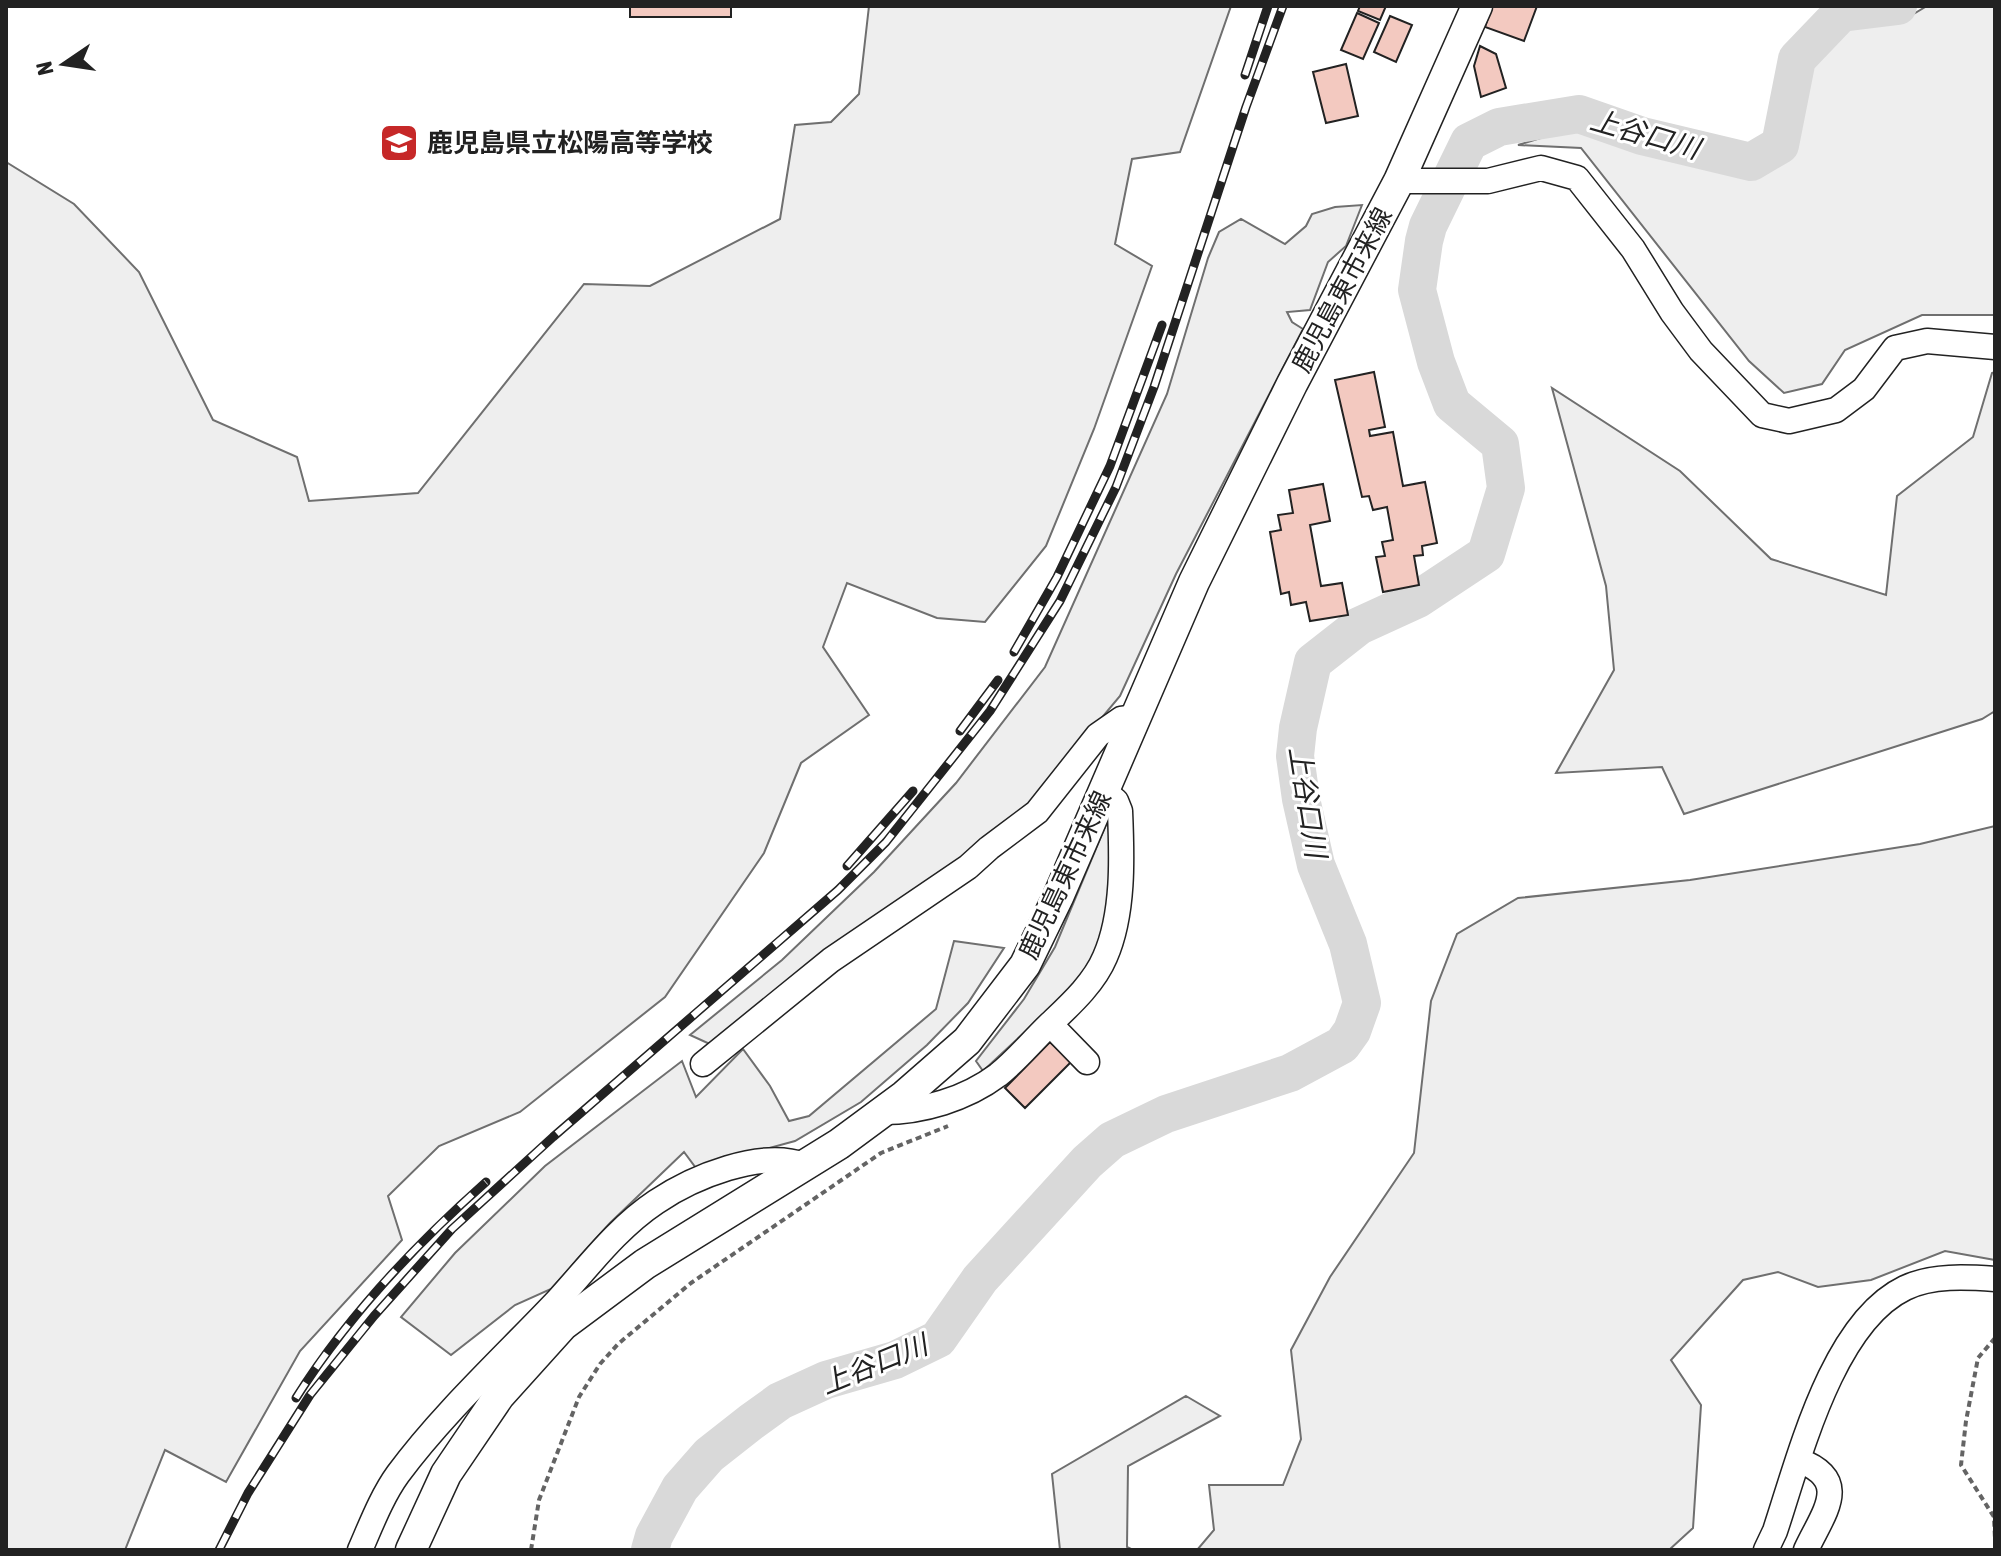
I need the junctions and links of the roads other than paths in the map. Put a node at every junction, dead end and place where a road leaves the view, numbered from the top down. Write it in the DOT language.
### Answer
graph roads {
  1 [pos="1477,6"];
  2 [pos="1399,181"];
  3 [pos="1995,347"];
  4 [pos="1136,717"];
  5 [pos="1104,791"];
  6 [pos="1050,1024"];
  7 [pos="1087,1062"];
  8 [pos="703,1064"];
  9 [pos="883,1112"];
  10 [pos="804,1165"];
  11 [pos="1995,1279"];
  12 [pos="1798,1460"];
  13 [pos="360,1550"];
  14 [pos="411,1550"];
  15 [pos="1766,1550"];
  16 [pos="1806,1550"];
  1 -- 2 [label="main road, 鹿児島東市来線"];
  2 -- 3 [label="street"];
  2 -- 4 [label="main road, 鹿児島東市来線"];
  4 -- 5 [label="main road, 鹿児島東市来線"];
  4 -- 8 [label="street"];
  5 -- 6 [label="street"];
  5 -- 9 [label="main road, 鹿児島東市来線"];
  6 -- 7 [label="street"];
  6 -- 9 [label="street"];
  9 -- 10 [label="main road, 鹿児島東市来線"];
  10 -- 13 [label="street"];
  10 -- 14 [label="main road, 鹿児島東市来線"];
  11 -- 12 [label="street"];
  12 -- 15 [label="street"];
  12 -- 16 [label="street"];
}
